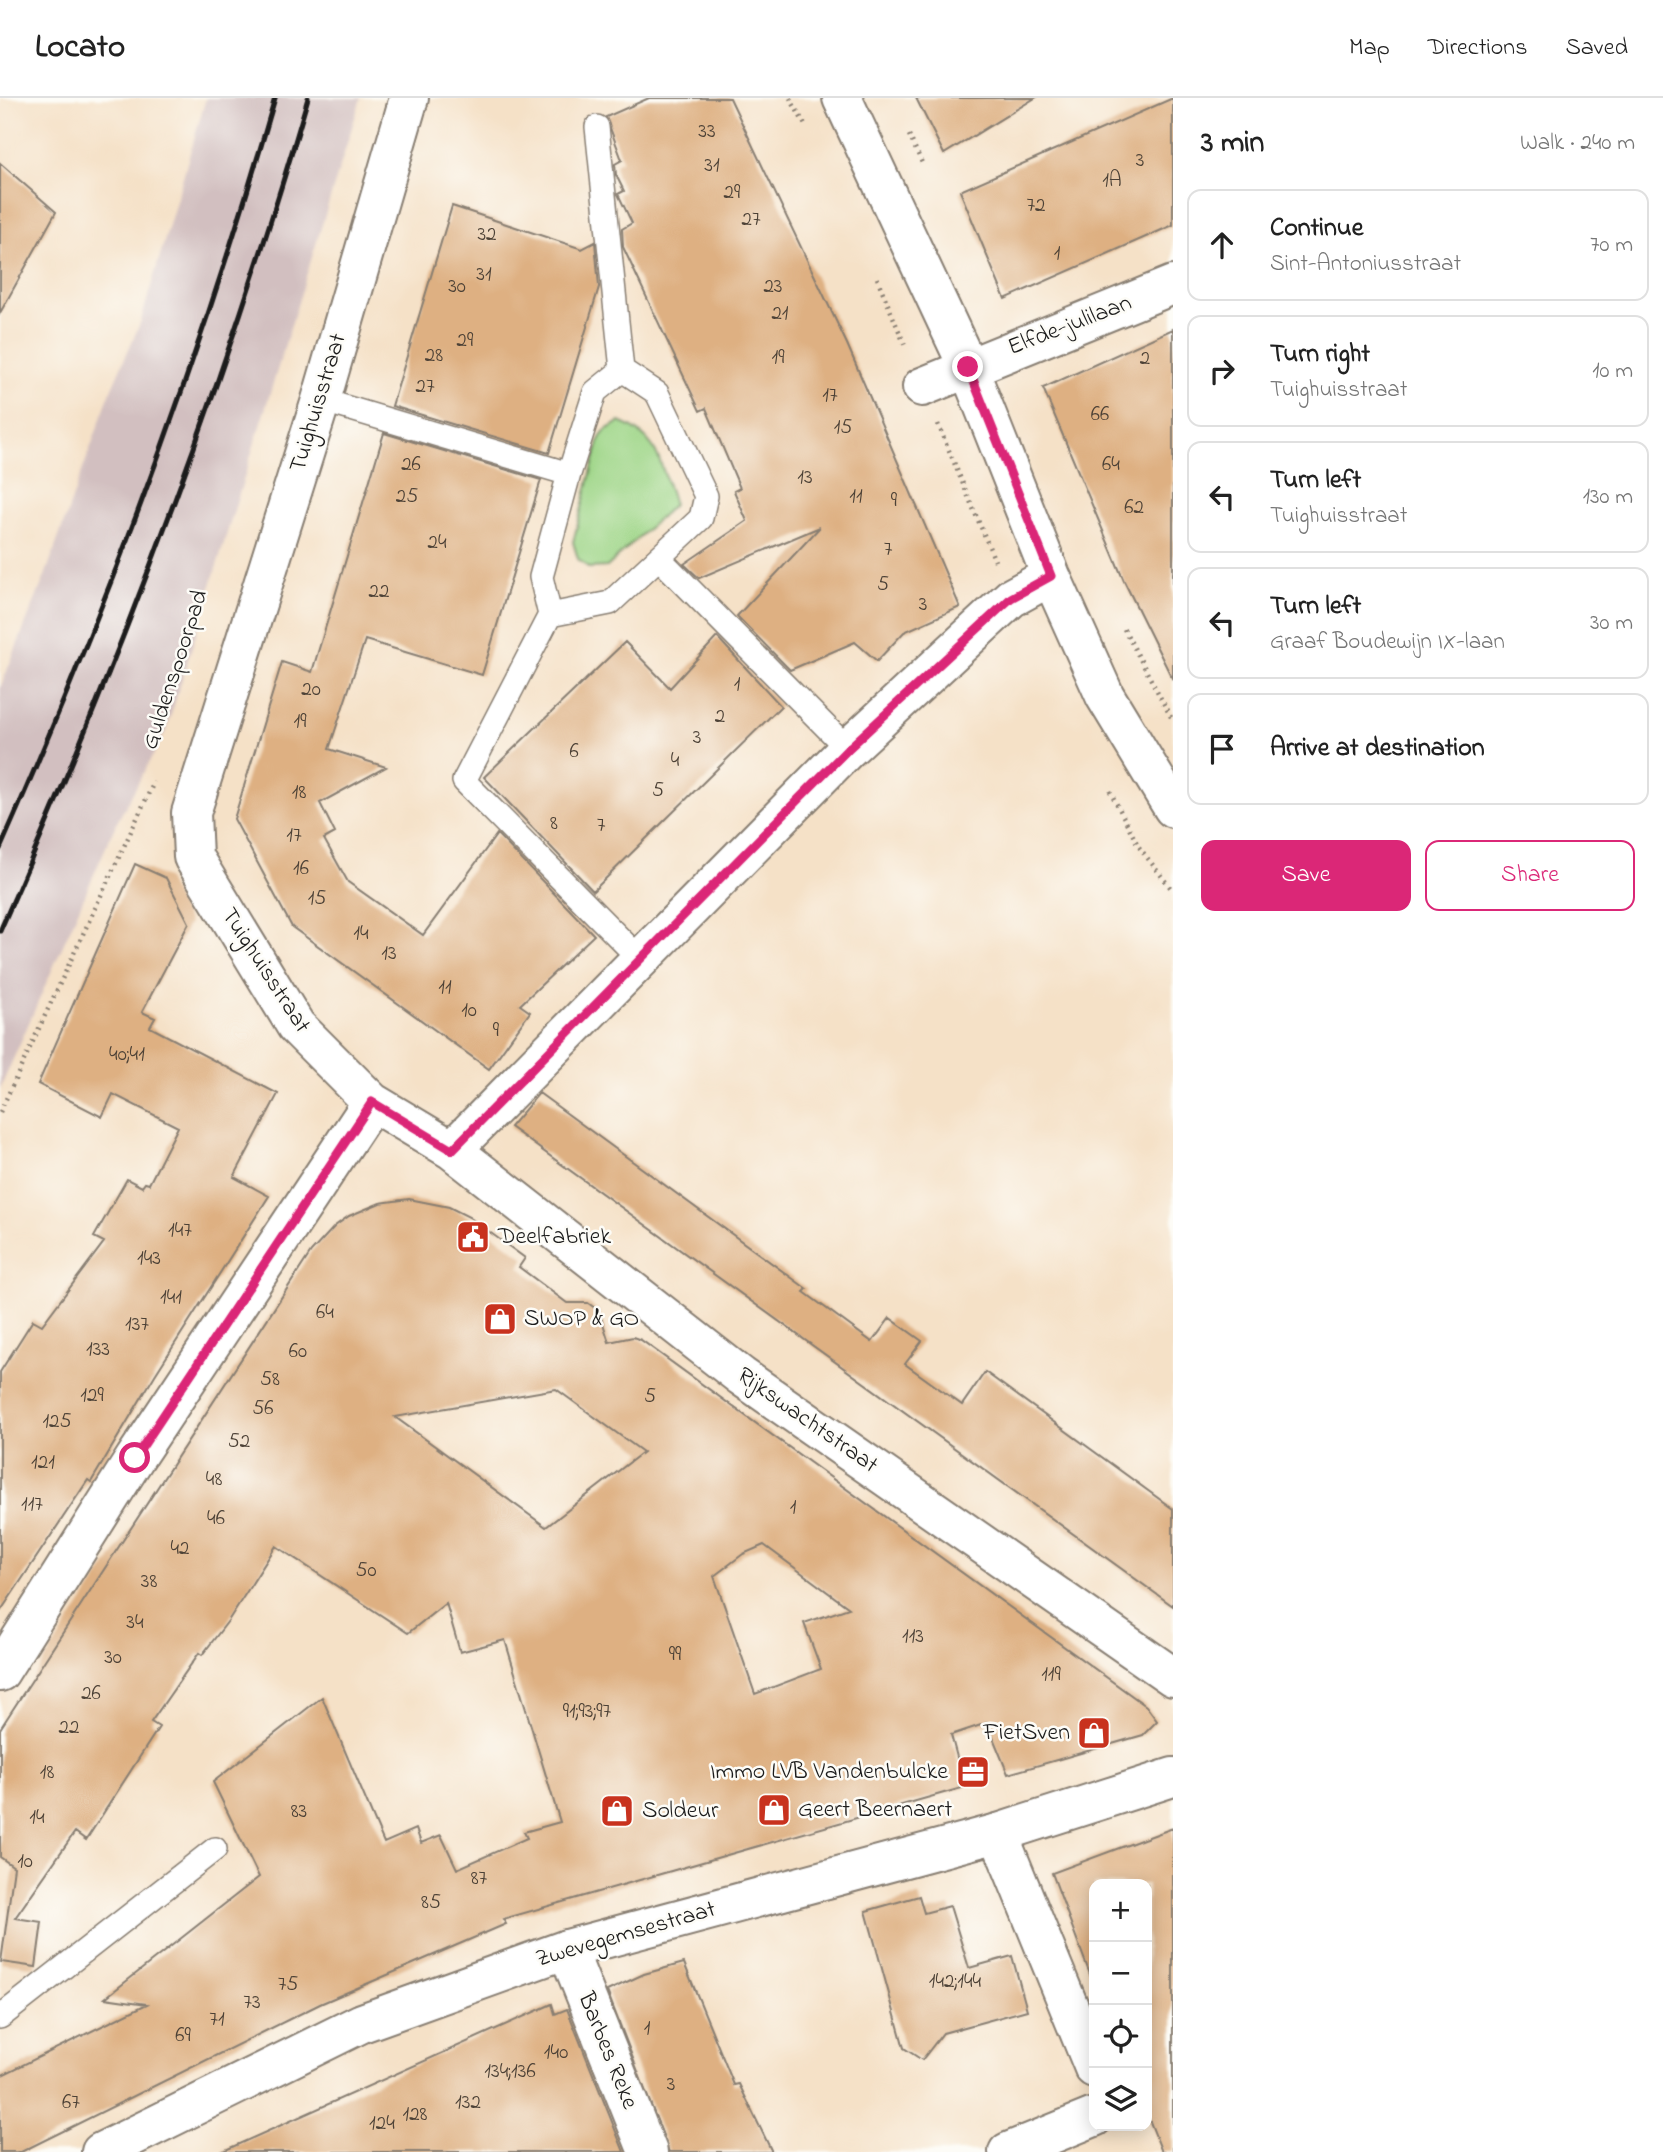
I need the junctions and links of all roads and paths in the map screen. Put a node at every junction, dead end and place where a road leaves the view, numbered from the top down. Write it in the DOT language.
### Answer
graph roads {
  1 [pos="409,98"];
  2 [pos="842,98"];
  3 [pos="597,127"];
  4 [pos="1173,285"];
  5 [pos="968,367"];
  6 [pos="622,370"];
  7 [pos="922,387"];
  8 [pos="321,400"];
  9 [pos="569,474"];
  10 [pos="659,558"];
  11 [pos="1051,576"];
  12 [pos="550,615"];
  13 [pos="848,749"];
  14 [pos="159,774"];
  15 [pos="1173,808"];
  16 [pos="642,961"];
  17 [pos="372,1102"];
  18 [pos="0,1112"];
  19 [pos="452,1150"];
  20 [pos="0,1672"];
  21 [pos="1173,1677"];
  22 [pos="1173,1777"];
  23 [pos="998,1833"];
  24 [pos="215,1849"];
  25 [pos="567,1949"];
  26 [pos="0,2017"];
  27 [pos="1089,2056"];
  28 [pos="1089,2119"];
  29 [pos="101,2152"];
  30 [pos="648,2152"];
  31 [pos="1007,2152"];
  1 -- 8 [label="street, Tuighuisstraat"];
  2 -- 5 [label="street"];
  3 -- 6 [label="lane"];
  4 -- 5 [label="street, Elfde-julilaan"];
  5 -- 7 [label="street, Elfde-julilaan"];
  5 -- 11 [label="street"];
  6 -- 9 [label="lane"];
  6 -- 10 [label="lane"];
  8 -- 9 [label="lane"];
  8 -- 17 [label="street, Tuighuisstraat"];
  9 -- 12 [label="lane"];
  10 -- 12 [label="lane"];
  10 -- 13 [label="lane"];
  11 -- 13 [label="street"];
  11 -- 15 [label="street"];
  12 -- 16 [label="lane"];
  13 -- 16 [label="street"];
  14 -- 18 [label="path, Guldenspoorpad"];
  16 -- 19 [label="street"];
  17 -- 19 [label="street, Tuighuisstraat"];
  17 -- 20 [label="street"];
  19 -- 21 [label="street, Rijkswachtstraat"];
  22 -- 23 [label="street, Zwevegemsestraat"];
  23 -- 25 [label="street, Zwevegemsestraat"];
  23 -- 27 [label="street"];
  24 -- 26 [label="lane"];
  25 -- 29 [label="street, Zwevegemsestraat"];
  25 -- 30 [label="street, Barbes Reke"];
  28 -- 31 [label="street"];
}
